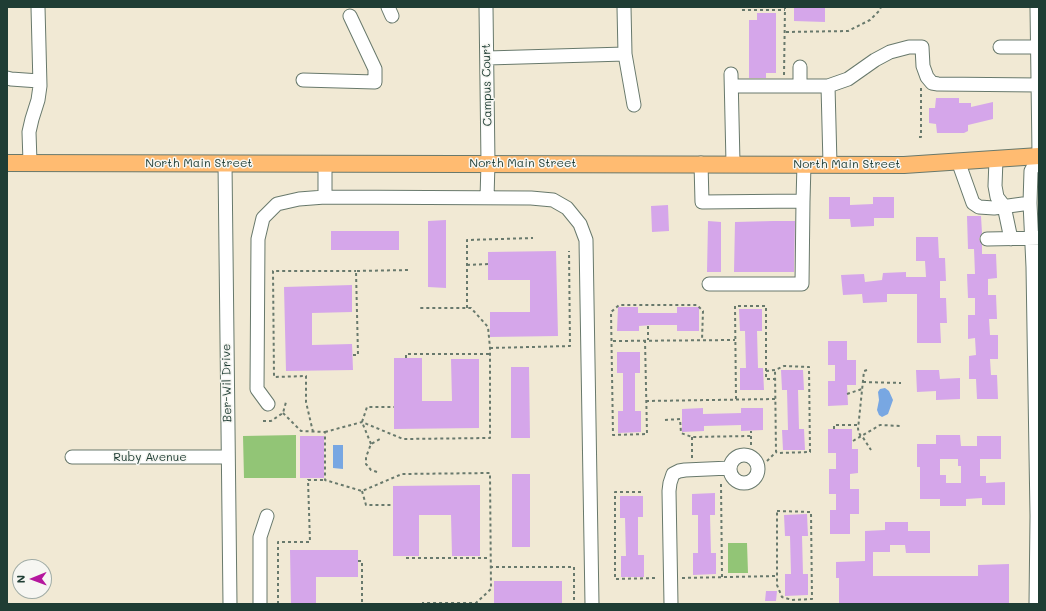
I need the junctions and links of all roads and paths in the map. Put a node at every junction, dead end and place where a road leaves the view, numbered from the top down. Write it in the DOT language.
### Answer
graph roads {
  1 [pos="38,7"];
  2 [pos="486,7"];
  3 [pos="624,7"];
  4 [pos="881,7"];
  5 [pos="1037,7"];
  6 [pos="768,8"];
  7 [pos="785,8"];
  8 [pos="742,10"];
  9 [pos="350,11"];
  10 [pos="786,32"];
  11 [pos="349,36"];
  12 [pos="1038,47"];
  13 [pos="1000,48"];
  14 [pos="625,54"];
  15 [pos="487,58"];
  16 [pos="800,67"];
  17 [pos="782,77"];
  18 [pos="7,78"];
  19 [pos="303,80"];
  20 [pos="40,81"];
  21 [pos="1038,85"];
  22 [pos="800,86"];
  23 [pos="828,86"];
  24 [pos="921,86"];
  25 [pos="634,105"];
  26 [pos="919,137"];
  27 [pos="1039,156"];
  28 [pos="996,159"];
  29 [pos="958,161"];
  30 [pos="7,162"];
  31 [pos="30,162"];
  32 [pos="225,162"];
  33 [pos="325,163"];
  34 [pos="488,163"];
  35 [pos="701,163"];
  36 [pos="733,163"];
  37 [pos="804,164"];
  38 [pos="830,164"];
  39 [pos="325,198"];
  40 [pos="487,198"];
  41 [pos="803,201"];
  42 [pos="1030,204"];
  43 [pos="1004,206"];
  44 [pos="533,238"];
  45 [pos="987,238"];
  46 [pos="1036,238"];
  47 [pos="1011,239"];
  48 [pos="569,251"];
  49 [pos="488,264"];
  50 [pos="467,265"];
  51 [pos="409,270"];
  52 [pos="356,271"];
  53 [pos="709,284"];
  54 [pos="418,308"];
  55 [pos="467,308"];
  56 [pos="648,326"];
  57 [pos="646,340"];
  58 [pos="702,340"];
  59 [pos="735,340"];
  60 [pos="612,341"];
  61 [pos="490,348"];
  62 [pos="490,354"];
  63 [pos="353,356"];
  64 [pos="406,358"];
  65 [pos="775,370"];
  66 [pos="867,370"];
  67 [pos="766,371"];
  68 [pos="775,379"];
  69 [pos="862,382"];
  70 [pos="901,383"];
  71 [pos="862,389"];
  72 [pos="848,394"];
  73 [pos="736,399"];
  74 [pos="775,399"];
  75 [pos="646,401"];
  76 [pos="286,402"];
  77 [pos="268,404"];
  78 [pos="394,406"];
  79 [pos="284,413"];
  80 [pos="665,420"];
  81 [pos="263,421"];
  82 [pos="362,422"];
  83 [pos="858,425"];
  84 [pos="901,426"];
  85 [pos="834,429"];
  86 [pos="751,430"];
  87 [pos="313,432"];
  88 [pos="324,432"];
  89 [pos="751,436"];
  90 [pos="862,436"];
  91 [pos="692,437"];
  92 [pos="380,439"];
  93 [pos="852,441"];
  94 [pos="371,444"];
  95 [pos="751,445"];
  96 [pos="871,450"];
  97 [pos="776,452"];
  98 [pos="72,457"];
  99 [pos="228,457"];
  100 [pos="692,458"];
  101 [pos="1038,460"];
  102 [pos="767,462"];
  103 [pos="730,468"];
  104 [pos="377,472"];
  105 [pos="325,480"];
  106 [pos="721,484"];
  107 [pos="362,491"];
  108 [pos="641,492"];
  109 [pos="393,505"];
  110 [pos="267,516"];
  111 [pos="406,558"];
  112 [pos="490,558"];
  113 [pos="358,561"];
  114 [pos="490,567"];
  115 [pos="777,576"];
  116 [pos="722,577"];
  117 [pos="656,578"];
  118 [pos="680,578"];
  119 [pos="422,603"];
  120 [pos="230,604"];
  121 [pos="260,604"];
  122 [pos="278,604"];
  123 [pos="362,604"];
  124 [pos="474,604"];
  125 [pos="574,604"];
  126 [pos="592,604"];
  127 [pos="671,604"];
  128 [pos="1036,604"];
  1 -- 20 [label="street"];
  2 -- 15 [label="street, Campus Court"];
  3 -- 14 [label="street"];
  4 -- 10 [label="path"];
  5 -- 12 [label="street"];
  6 -- 7 [label="path"];
  6 -- 8 [label="path"];
  7 -- 10 [label="path"];
  9 -- 11 [label="street"];
  9 -- 19 [label="street"];
  10 -- 17 [label="path"];
  12 -- 13 [label="street"];
  12 -- 21 [label="street"];
  14 -- 15 [label="street"];
  14 -- 25 [label="street"];
  15 -- 34 [label="street, Campus Court"];
  16 -- 22 [label="street"];
  18 -- 20 [label="street"];
  20 -- 31 [label="street"];
  21 -- 23 [label="street"];
  21 -- 27 [label="street"];
  22 -- 23 [label="street"];
  22 -- 36 [label="street"];
  23 -- 38 [label="street"];
  24 -- 26 [label="path"];
  27 -- 28 [label="main road, North Main Street"];
  27 -- 42 [label="street"];
  28 -- 29 [label="main road, North Main Street"];
  28 -- 43 [label="street"];
  29 -- 38 [label="main road, North Main Street"];
  29 -- 43 [label="street"];
  30 -- 31 [label="main road, North Main Street"];
  31 -- 32 [label="main road, North Main Street"];
  32 -- 33 [label="main road, North Main Street"];
  32 -- 99 [label="street, Ber-Wil Drive"];
  33 -- 34 [label="main road, North Main Street"];
  33 -- 39 [label="street"];
  34 -- 35 [label="main road, North Main Street"];
  34 -- 40 [label="street, Campus Court"];
  35 -- 36 [label="main road, North Main Street"];
  35 -- 41 [label="street"];
  36 -- 37 [label="main road, North Main Street"];
  37 -- 38 [label="main road, North Main Street"];
  37 -- 41 [label="street"];
  39 -- 40 [label="street"];
  39 -- 77 [label="street"];
  40 -- 126 [label="street"];
  41 -- 53 [label="street"];
  42 -- 43 [label="street"];
  42 -- 46 [label="street"];
  43 -- 47 [label="street"];
  44 -- 50 [label="path"];
  45 -- 47 [label="street"];
  46 -- 47 [label="street"];
  46 -- 101 [label="street"];
  48 -- 61 [label="path"];
  49 -- 50 [label="path"];
  50 -- 55 [label="path"];
  51 -- 52 [label="path"];
  52 -- 63 [label="path"];
  52 -- 87 [label="path"];
  54 -- 55 [label="path"];
  55 -- 61 [label="path"];
  56 -- 57 [label="path"];
  57 -- 58 [label="path"];
  57 -- 60 [label="path"];
  57 -- 75 [label="path"];
  58 -- 59 [label="path"];
  58 -- 60 [label="path"];
  59 -- 67 [label="path"];
  59 -- 73 [label="path"];
  60 -- 75 [label="path"];
  61 -- 62 [label="path"];
  62 -- 64 [label="path"];
  62 -- 82 [label="path"];
  65 -- 67 [label="path"];
  65 -- 68 [label="path"];
  65 -- 97 [label="path"];
  66 -- 69 [label="path"];
  67 -- 68 [label="path"];
  68 -- 74 [label="path"];
  69 -- 70 [label="path"];
  69 -- 71 [label="path"];
  71 -- 72 [label="path"];
  71 -- 83 [label="path"];
  73 -- 74 [label="path"];
  73 -- 75 [label="path"];
  74 -- 97 [label="path"];
  76 -- 79 [label="path"];
  78 -- 82 [label="path"];
  79 -- 81 [label="path"];
  79 -- 87 [label="path"];
  80 -- 91 [label="path"];
  82 -- 88 [label="path"];
  82 -- 94 [label="path"];
  83 -- 85 [label="path"];
  83 -- 90 [label="path"];
  84 -- 90 [label="path"];
  86 -- 89 [label="path"];
  87 -- 88 [label="path"];
  88 -- 105 [label="path"];
  89 -- 91 [label="path"];
  89 -- 95 [label="path"];
  90 -- 93 [label="path"];
  90 -- 96 [label="path"];
  91 -- 100 [label="path"];
  92 -- 94 [label="path"];
  94 -- 104 [label="path"];
  97 -- 102 [label="path"];
  98 -- 99 [label="street, Ruby Avenue"];
  99 -- 120 [label="street, Ber-Wil Drive"];
  101 -- 128 [label="street"];
  103 -- 127 [label="street"];
  105 -- 107 [label="path"];
  105 -- 122 [label="path"];
  106 -- 116 [label="path"];
  107 -- 109 [label="path"];
  107 -- 112 [label="path"];
  108 -- 117 [label="path"];
  110 -- 121 [label="street"];
  111 -- 112 [label="path"];
  112 -- 114 [label="path"];
  113 -- 123 [label="path"];
  114 -- 124 [label="path"];
  114 -- 125 [label="path"];
  115 -- 115 [label="path"];
  115 -- 116 [label="path"];
  116 -- 118 [label="path"];
  119 -- 124 [label="path"];
}
